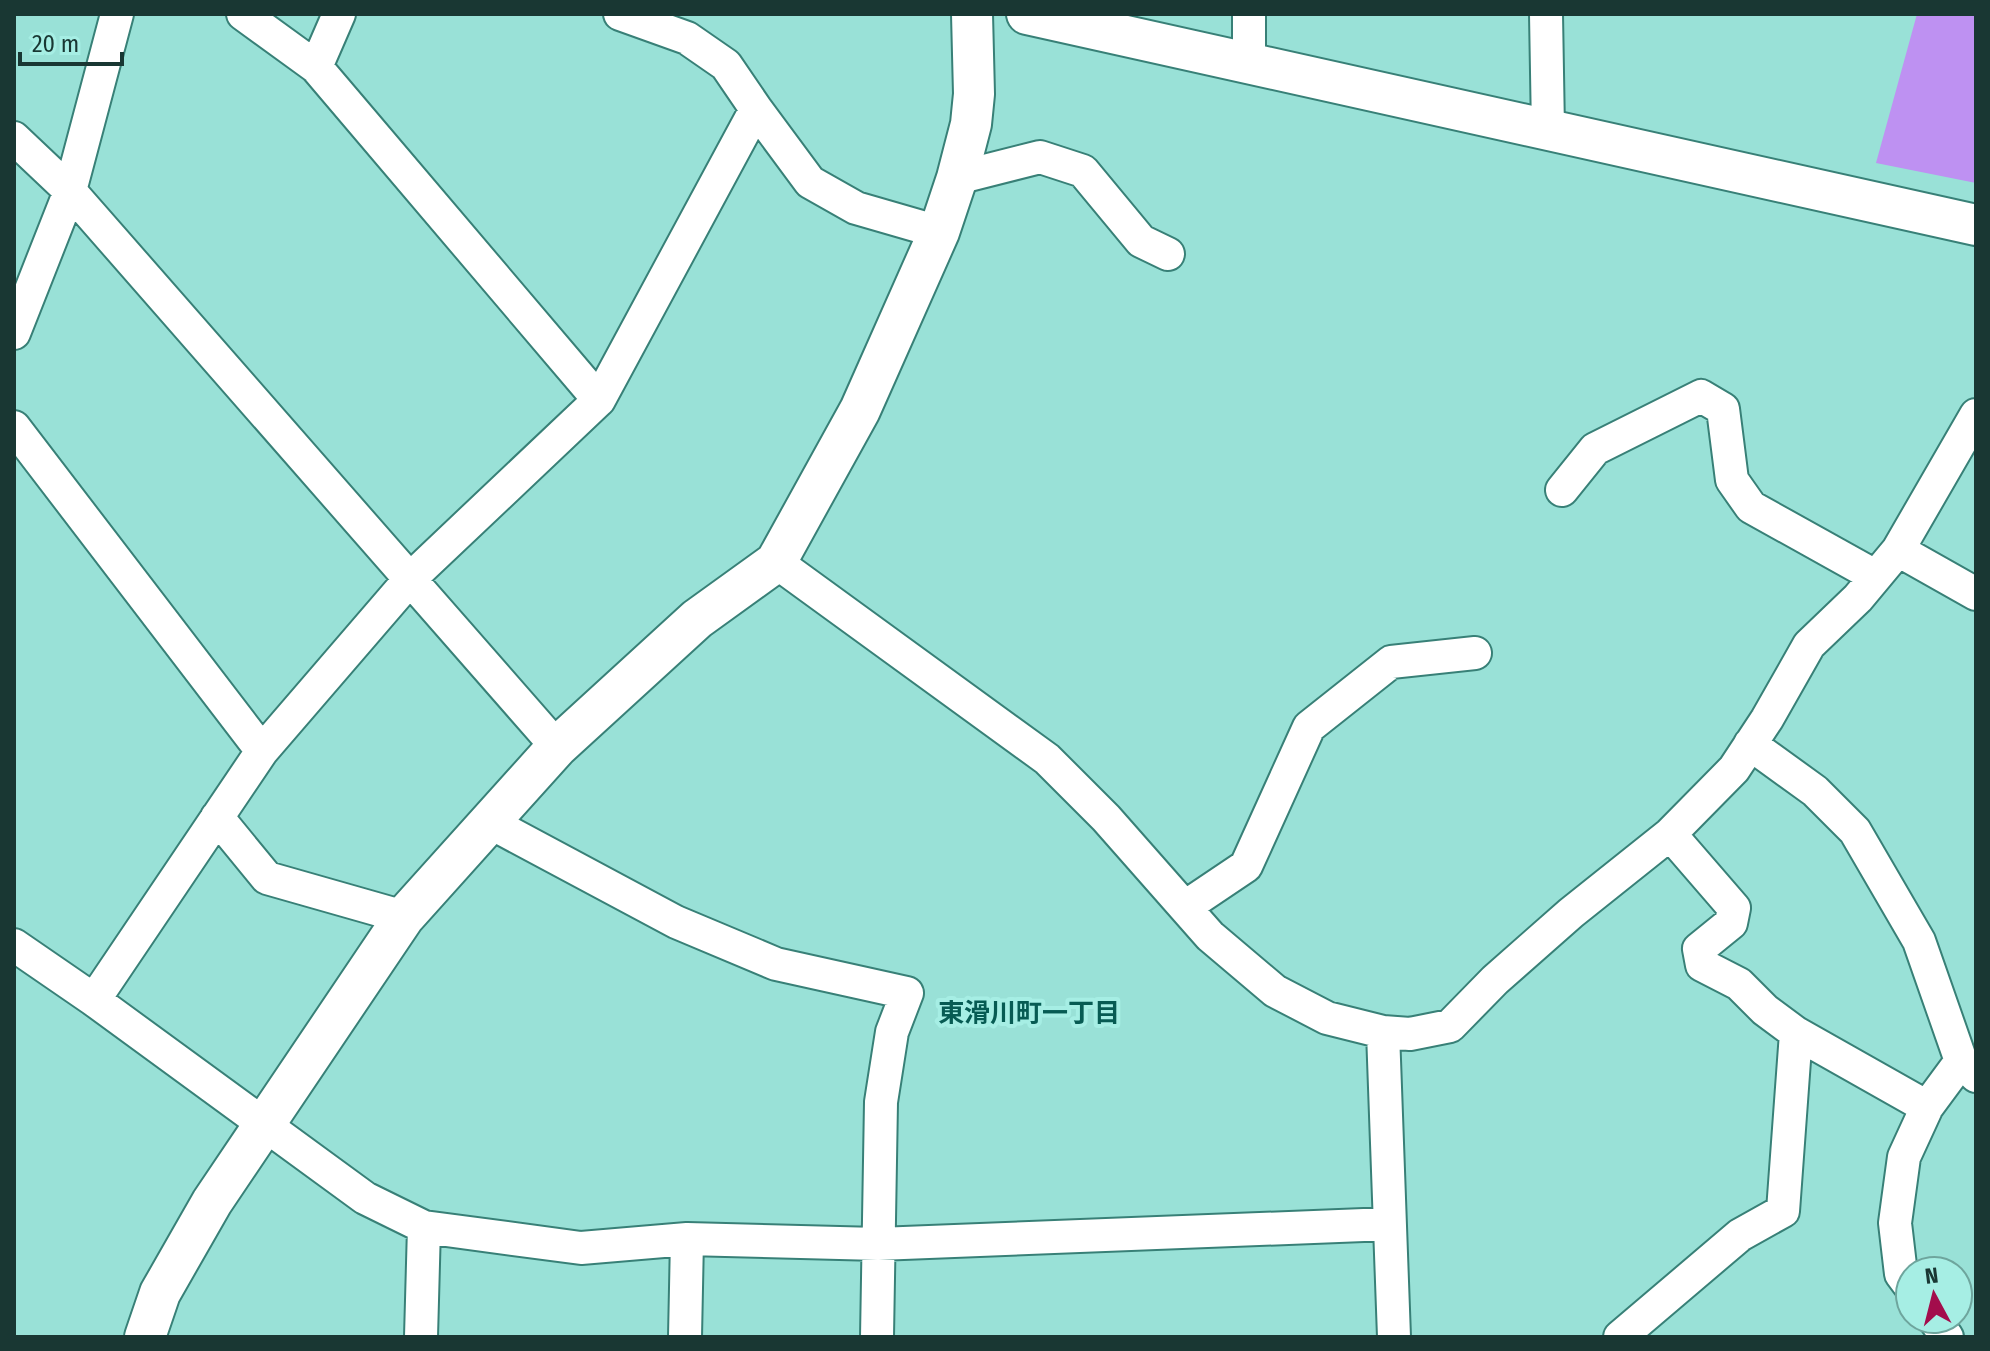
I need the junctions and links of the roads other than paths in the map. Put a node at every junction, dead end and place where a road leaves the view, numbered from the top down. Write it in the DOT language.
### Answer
graph roads {
  1 [pos="117,14"];
  2 [pos="243,14"];
  3 [pos="339,14"];
  4 [pos="620,14"];
  5 [pos="972,14"];
  6 [pos="1027,14"];
  7 [pos="1249,14"];
  8 [pos="1546,14"];
  9 [pos="1249,64"];
  10 [pos="316,67"];
  11 [pos="756,109"];
  12 [pos="1548,130"];
  13 [pos="14,138"];
  14 [pos="957,178"];
  15 [pos="70,191"];
  16 [pos="1976,225"];
  17 [pos="939,232"];
  18 [pos="1168,254"];
  19 [pos="14,333"];
  20 [pos="599,400"];
  21 [pos="1976,415"];
  22 [pos="14,427"];
  23 [pos="1562,490"];
  24 [pos="1898,550"];
  25 [pos="776,562"];
  26 [pos="1875,576"];
  27 [pos="411,578"];
  28 [pos="1976,594"];
  29 [pos="1475,653"];
  30 [pos="1750,744"];
  31 [pos="557,747"];
  32 [pos="262,751"];
  33 [pos="217,817"];
  34 [pos="489,822"];
  35 [pos="1670,834"];
  36 [pos="1185,907"];
  37 [pos="404,917"];
  38 [pos="14,945"];
  39 [pos="94,1000"];
  40 [pos="1383,1032"];
  41 [pos="1796,1033"];
  42 [pos="1967,1051"];
  43 [pos="1927,1107"];
  44 [pos="264,1125"];
  45 [pos="1389,1224"];
  46 [pos="424,1227"];
  47 [pos="687,1239"];
  48 [pos="878,1244"];
  49 [pos="1899,1255"];
  50 [pos="1629,1335"];
  51 [pos="145,1337"];
  52 [pos="421,1337"];
  53 [pos="685,1337"];
  54 [pos="877,1337"];
  55 [pos="1394,1337"];
  1 -- 15 [label="street"];
  2 -- 10 [label="street"];
  3 -- 10 [label="street"];
  4 -- 11 [label="street"];
  5 -- 14 [label="street"];
  6 -- 9 [label="street"];
  7 -- 9 [label="street"];
  8 -- 12 [label="street"];
  9 -- 12 [label="street"];
  10 -- 20 [label="street"];
  11 -- 17 [label="street"];
  11 -- 20 [label="street"];
  12 -- 16 [label="street"];
  13 -- 15 [label="street"];
  14 -- 17 [label="street"];
  14 -- 18 [label="street"];
  15 -- 19 [label="street"];
  15 -- 27 [label="street"];
  17 -- 25 [label="street"];
  20 -- 27 [label="street"];
  21 -- 24 [label="street"];
  22 -- 32 [label="street"];
  23 -- 26 [label="street"];
  24 -- 26 [label="street"];
  24 -- 28 [label="street"];
  25 -- 31 [label="street"];
  25 -- 36 [label="street"];
  26 -- 30 [label="street"];
  27 -- 31 [label="street"];
  27 -- 32 [label="street"];
  29 -- 36 [label="street"];
  30 -- 35 [label="street"];
  30 -- 42 [label="street"];
  31 -- 34 [label="street"];
  32 -- 33 [label="street"];
  33 -- 37 [label="street"];
  33 -- 39 [label="street"];
  34 -- 37 [label="street"];
  34 -- 48 [label="street"];
  35 -- 40 [label="street"];
  35 -- 41 [label="street"];
  36 -- 40 [label="street"];
  37 -- 44 [label="street"];
  38 -- 39 [label="street"];
  39 -- 44 [label="street"];
  40 -- 45 [label="street"];
  41 -- 43 [label="street"];
  41 -- 50 [label="street"];
  42 -- 43 [label="street"];
  43 -- 49 [label="street"];
  44 -- 46 [label="street"];
  44 -- 51 [label="street"];
  45 -- 48 [label="street"];
  45 -- 55 [label="street"];
  46 -- 47 [label="street"];
  46 -- 52 [label="street"];
  47 -- 48 [label="street"];
  47 -- 53 [label="street"];
  48 -- 54 [label="street"];
}
